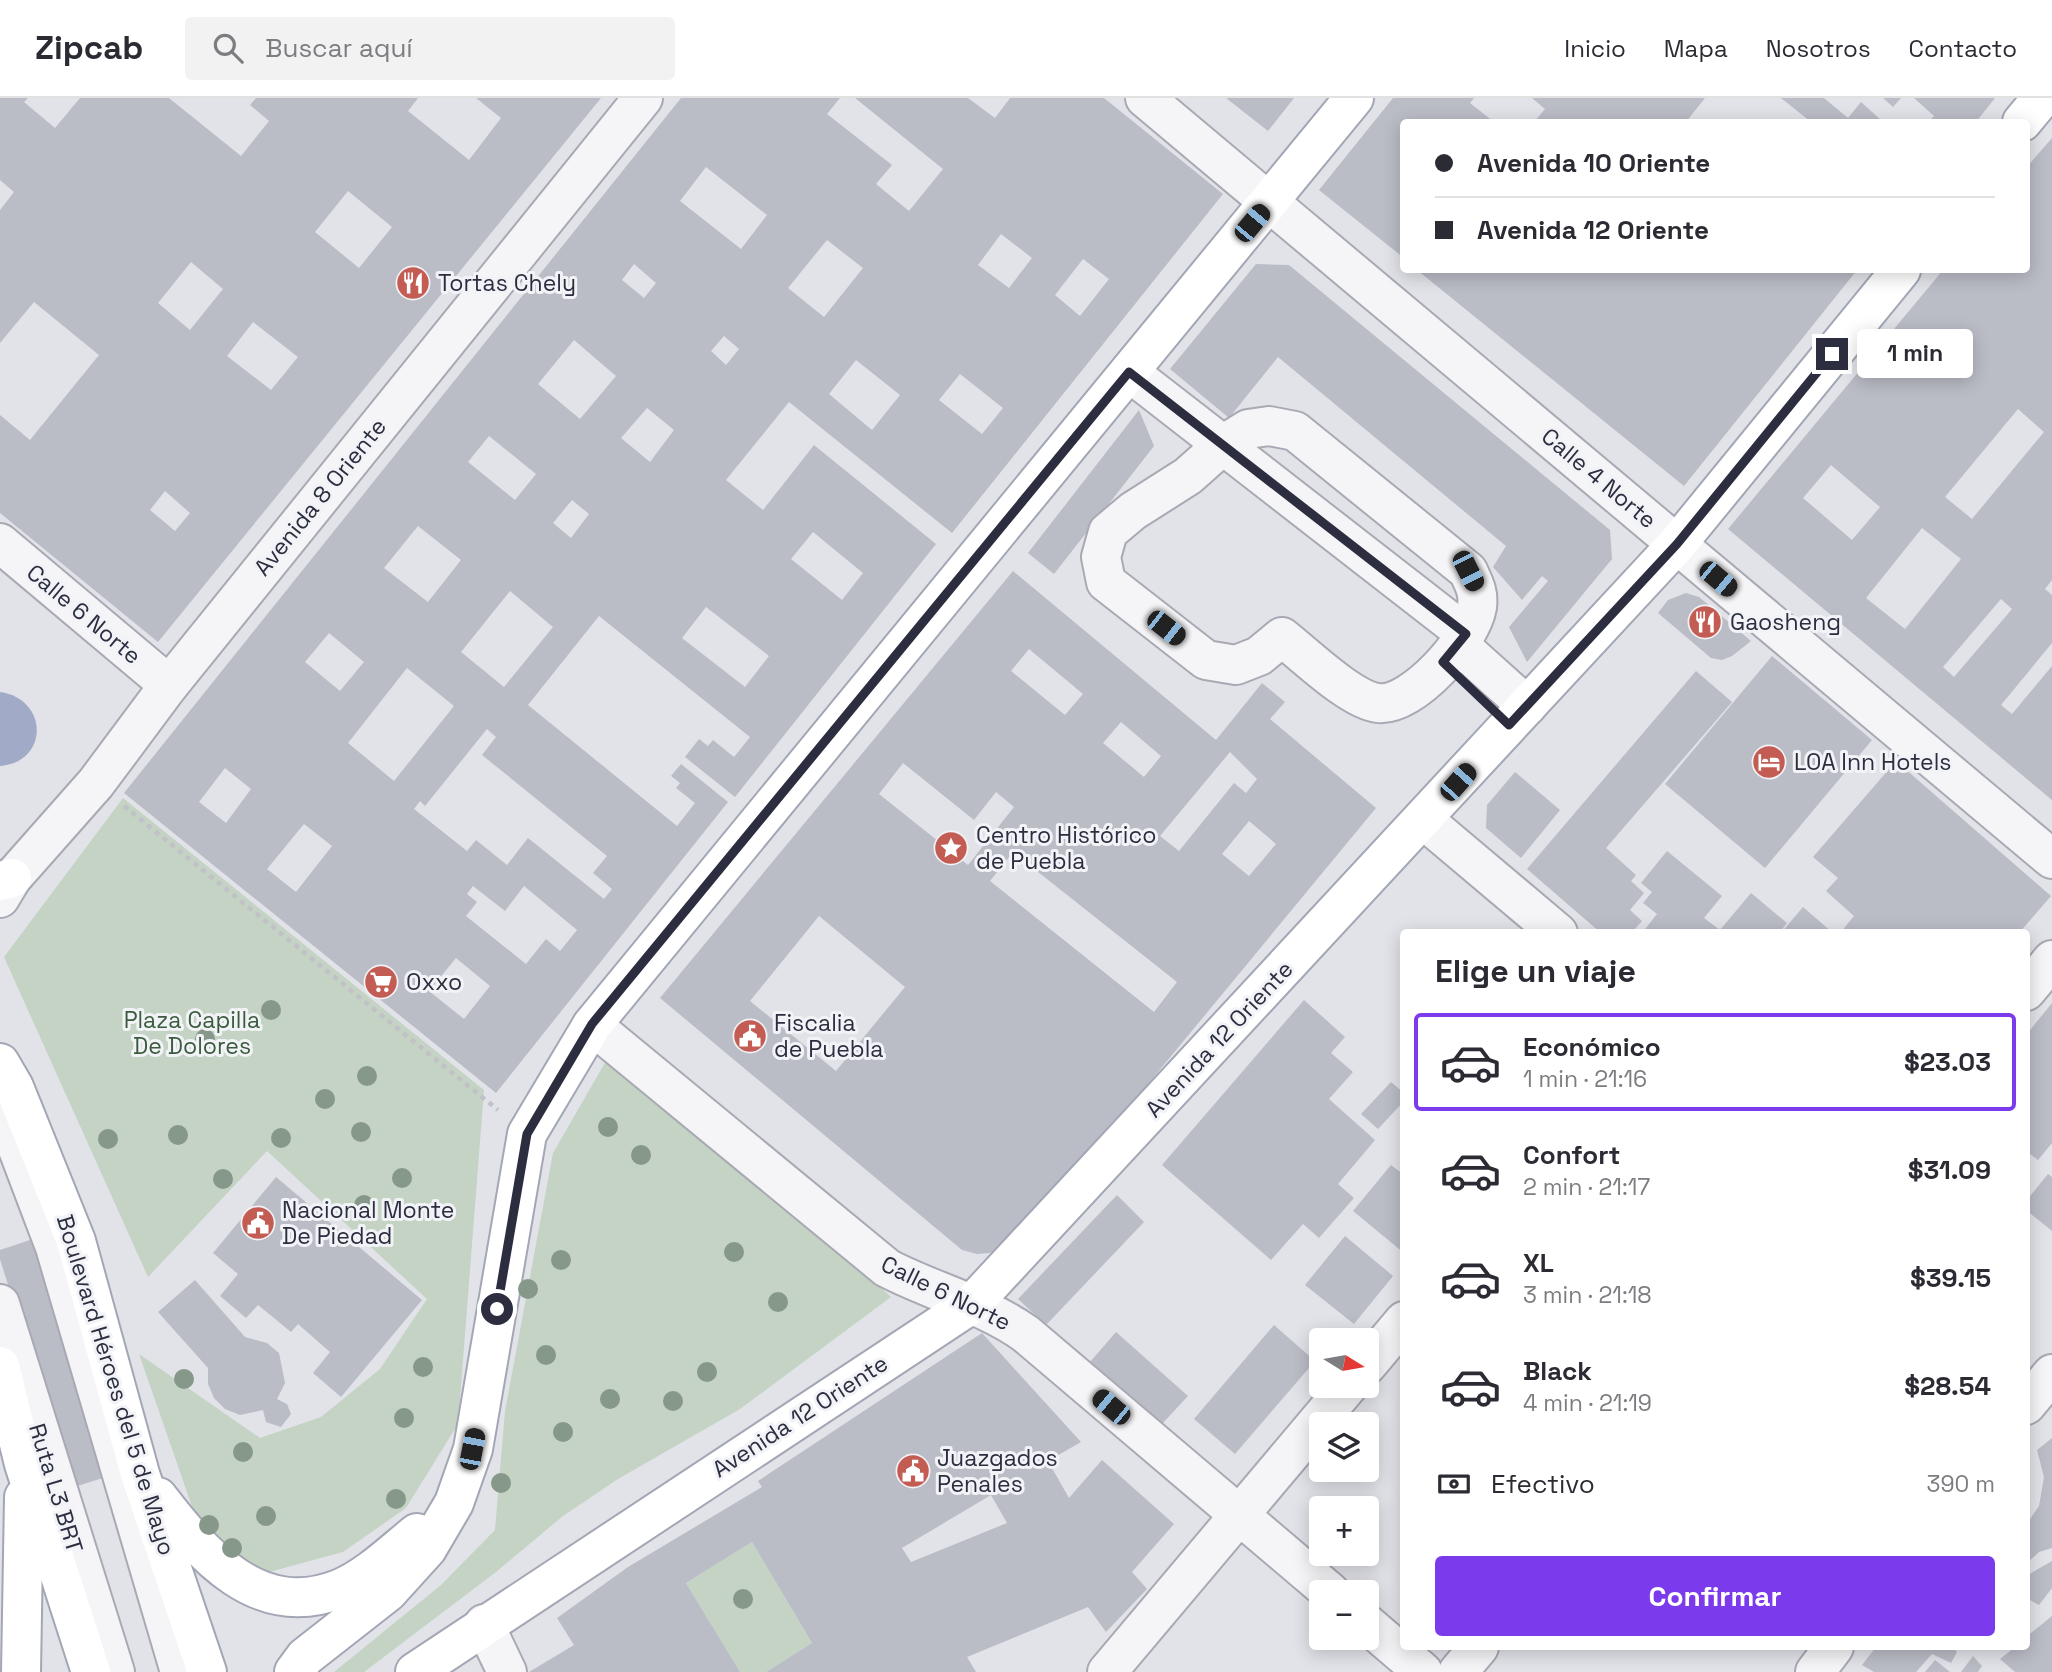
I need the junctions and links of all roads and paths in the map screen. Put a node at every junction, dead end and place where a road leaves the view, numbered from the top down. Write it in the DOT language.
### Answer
graph roads {
  1 [pos="643,98"];
  2 [pos="1145,98"];
  3 [pos="1354,98"];
  4 [pos="2042,98"];
  5 [pos="2024,119"];
  6 [pos="1269,202"];
  7 [pos="1900,273"];
  8 [pos="1122,380"];
  9 [pos="1214,453"];
  10 [pos="0,543"];
  11 [pos="1677,544"];
  12 [pos="1456,647"];
  13 [pos="169,685"];
  14 [pos="1518,715"];
  15 [pos="96,783"];
  16 [pos="1424,820"];
  17 [pos="2052,859"];
  18 [pos="3,881"];
  19 [pos="1553,929"];
  20 [pos="2052,960"];
  21 [pos="2030,986"];
  22 [pos="592,1024"];
  23 [pos="0,1063"];
  24 [pos="0,1102"];
  25 [pos="527,1134"];
  26 [pos="0,1304"];
  27 [pos="972,1304"];
  28 [pos="1400,1326"];
  29 [pos="1379,1350"];
  30 [pos="0,1366"];
  31 [pos="2052,1374"];
  32 [pos="1339,1398"];
  33 [pos="2030,1400"];
  34 [pos="24,1464"];
  35 [pos="140,1474"];
  36 [pos="454,1503"];
  37 [pos="1239,1515"];
  38 [pos="1316,1580"];
  39 [pos="11,1587"];
  40 [pos="484,1624"];
  41 [pos="1379,1634"];
  42 [pos="1476,1650"];
  43 [pos="1832,1650"];
  44 [pos="21,1672"];
  45 [pos="91,1672"];
  46 [pos="114,1672"];
  47 [pos="180,1672"];
  48 [pos="206,1672"];
  49 [pos="294,1672"];
  50 [pos="415,1672"];
  51 [pos="508,1672"];
  52 [pos="1107,1672"];
  53 [pos="1423,1672"];
  54 [pos="1458,1672"];
  55 [pos="1815,1672"];
  1 -- 13 [label="street, Avenida 8 Oriente"];
  2 -- 6 [label="street, Calle 4 Norte"];
  3 -- 6 [label="main road"];
  4 -- 5 [label="main road"];
  6 -- 8 [label="main road"];
  6 -- 11 [label="street, Calle 4 Norte"];
  7 -- 11 [label="main road, Avenida 12 Oriente"];
  8 -- 9 [label="street"];
  8 -- 22 [label="main road"];
  9 -- 12 [label="street"];
  9 -- 12 [label="street"];
  9 -- 12 [label="street"];
  10 -- 13 [label="street, Calle 6 Norte"];
  11 -- 14 [label="main road, Avenida 12 Oriente"];
  11 -- 17 [label="street, Calle 4 Norte"];
  12 -- 14 [label="street"];
  13 -- 15 [label="street, Avenida 8 Oriente"];
  14 -- 16 [label="main road, Avenida 12 Oriente"];
  15 -- 18 [label="street, Avenida 8 Oriente"];
  15 -- 25 [label="path"];
  16 -- 19 [label="street"];
  16 -- 27 [label="main road, Avenida 12 Oriente"];
  20 -- 21 [label="street"];
  22 -- 25 [label="main road"];
  22 -- 27 [label="street, Calle 6 Norte"];
  23 -- 35 [label="main road, Boulevard Héroes del 5 de Mayo"];
  24 -- 47 [label="street"];
  25 -- 36 [label="main road"];
  26 -- 46 [label="street, Ruta L3 BRT"];
  27 -- 37 [label="street, Calle 6 Norte"];
  27 -- 40 [label="main road, Avenida 12 Oriente"];
  28 -- 29 [label="street"];
  30 -- 34 [label="main road"];
  31 -- 33 [label="street"];
  32 -- 37 [label="street"];
  34 -- 39 [label="main road"];
  34 -- 45 [label="main road"];
  35 -- 36 [label="main road"];
  35 -- 48 [label="main road, Boulevard Héroes del 5 de Mayo"];
  36 -- 49 [label="main road"];
  37 -- 38 [label="street, Calle 6 Norte"];
  37 -- 52 [label="street"];
  39 -- 44 [label="main road"];
  40 -- 50 [label="main road, Avenida 12 Oriente"];
  40 -- 51 [label="street"];
  41 -- 53 [label="street"];
  42 -- 54 [label="street"];
  43 -- 55 [label="street"];
}
